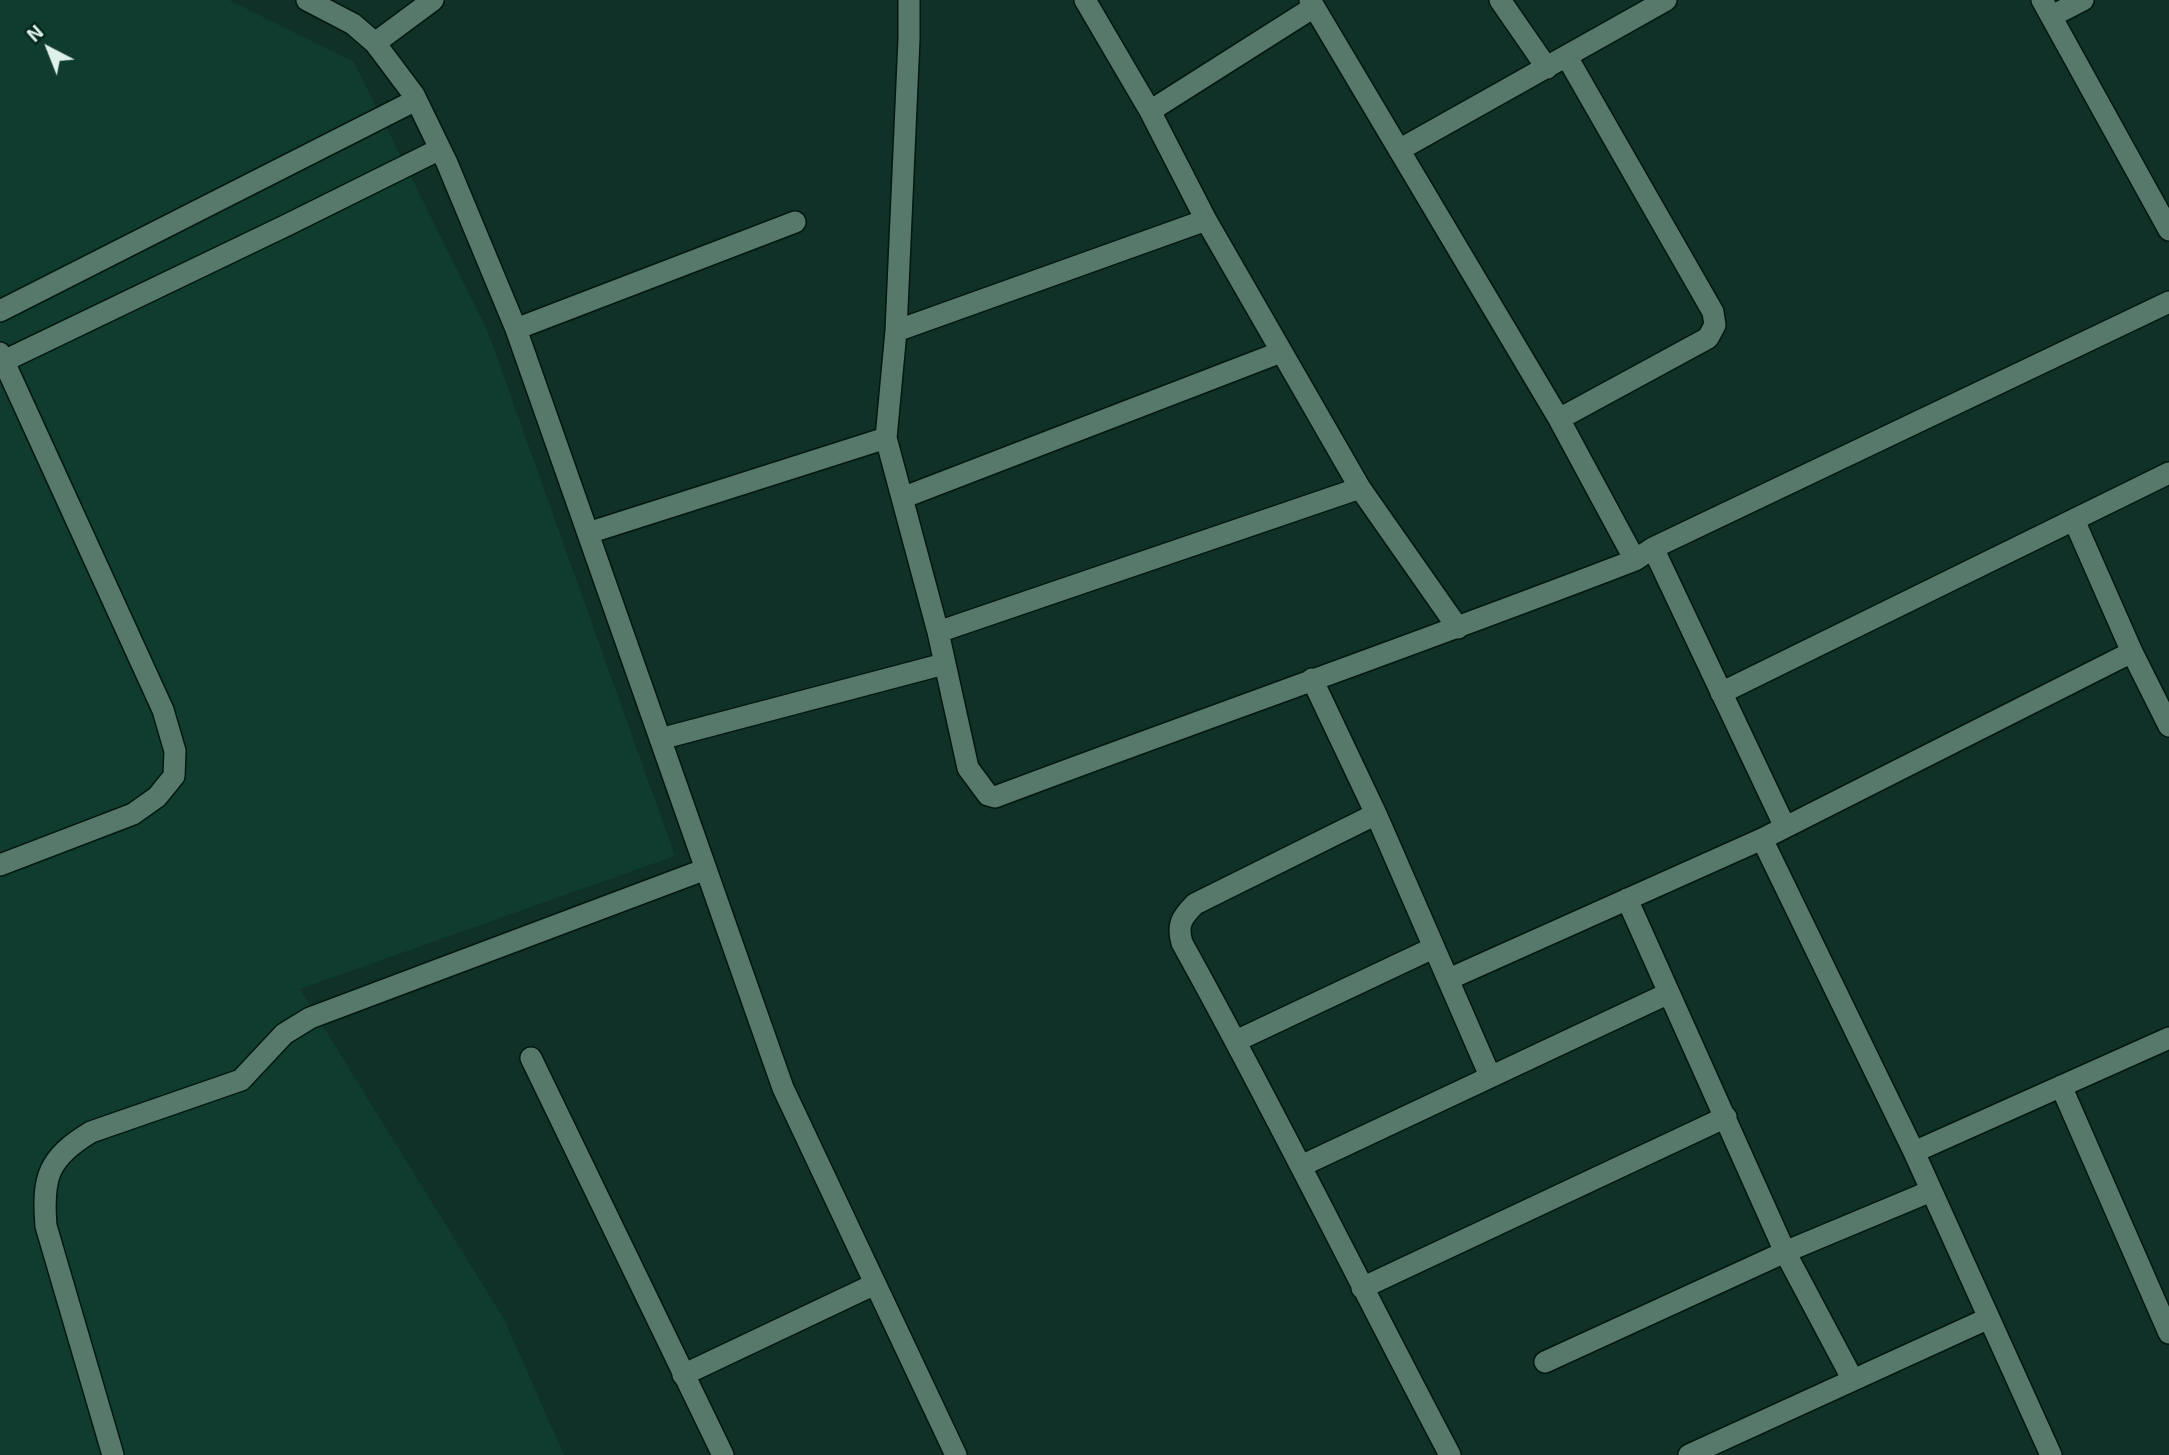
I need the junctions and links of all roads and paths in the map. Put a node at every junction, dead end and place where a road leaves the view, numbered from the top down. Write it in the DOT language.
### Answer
graph roads {
  1 [pos="307,0"];
  2 [pos="433,0"];
  3 [pos="909,0"];
  4 [pos="1085,0"];
  5 [pos="1500,0"];
  6 [pos="1666,0"];
  7 [pos="2083,0"];
  8 [pos="1312,3"];
  9 [pos="2047,8"];
  10 [pos="375,43"];
  11 [pos="1567,57"];
  12 [pos="1547,68"];
  13 [pos="416,100"];
  14 [pos="1150,111"];
  15 [pos="440,149"];
  16 [pos="1399,150"];
  17 [pos="1206,220"];
  18 [pos="795,222"];
  19 [pos="2169,230"];
  20 [pos="2169,302"];
  21 [pos="0,311"];
  22 [pos="516,329"];
  23 [pos="896,331"];
  24 [pos="1281,352"];
  25 [pos="2,357"];
  26 [pos="1559,419"];
  27 [pos="886,438"];
  28 [pos="2169,473"];
  29 [pos="1360,488"];
  30 [pos="902,498"];
  31 [pos="2074,520"];
  32 [pos="588,533"];
  33 [pos="1644,554"];
  34 [pos="1458,628"];
  35 [pos="938,632"];
  36 [pos="2132,652"];
  37 [pos="944,664"];
  38 [pos="1312,679"];
  39 [pos="1721,693"];
  40 [pos="2169,726"];
  41 [pos="660,739"];
  42 [pos="1376,814"];
  43 [pos="1785,827"];
  44 [pos="1762,839"];
  45 [pos="0,865"];
  46 [pos="706,869"];
  47 [pos="1627,899"];
  48 [pos="1433,948"];
  49 [pos="1449,979"];
  50 [pos="1669,993"];
  51 [pos="2169,1038"];
  52 [pos="1236,1041"];
  53 [pos="531,1058"];
  54 [pos="1490,1076"];
  55 [pos="2061,1086"];
  56 [pos="1726,1117"];
  57 [pos="1914,1152"];
  58 [pos="1301,1166"];
  59 [pos="1931,1191"];
  60 [pos="1785,1252"];
  61 [pos="875,1284"];
  62 [pos="1362,1288"];
  63 [pos="1989,1318"];
  64 [pos="2169,1333"];
  65 [pos="1545,1362"];
  66 [pos="683,1375"];
  67 [pos="1853,1380"];
  68 [pos="113,1455"];
  69 [pos="723,1455"];
  70 [pos="956,1455"];
  71 [pos="1450,1455"];
  72 [pos="1689,1455"];
  73 [pos="2051,1455"];
  1 -- 10 [label="street"];
  2 -- 10 [label="street"];
  3 -- 23 [label="street"];
  4 -- 14 [label="street"];
  5 -- 12 [label="street"];
  6 -- 11 [label="street"];
  7 -- 9 [label="street"];
  8 -- 14 [label="street"];
  8 -- 16 [label="street"];
  9 -- 19 [label="street"];
  10 -- 13 [label="street"];
  11 -- 12 [label="street"];
  11 -- 26 [label="street"];
  12 -- 16 [label="street"];
  13 -- 15 [label="street"];
  13 -- 21 [label="street"];
  14 -- 17 [label="street"];
  15 -- 22 [label="street"];
  15 -- 25 [label="street"];
  16 -- 26 [label="street"];
  17 -- 23 [label="street"];
  17 -- 24 [label="street"];
  18 -- 22 [label="street"];
  20 -- 33 [label="street"];
  22 -- 32 [label="street"];
  23 -- 27 [label="street"];
  24 -- 29 [label="street"];
  24 -- 30 [label="street"];
  25 -- 45 [label="street"];
  26 -- 33 [label="street"];
  27 -- 30 [label="street"];
  27 -- 32 [label="street"];
  28 -- 31 [label="street"];
  29 -- 34 [label="street"];
  29 -- 35 [label="street"];
  30 -- 35 [label="street"];
  31 -- 36 [label="street"];
  31 -- 39 [label="street"];
  32 -- 41 [label="street"];
  33 -- 34 [label="street"];
  33 -- 39 [label="street"];
  34 -- 38 [label="street"];
  35 -- 37 [label="street"];
  36 -- 40 [label="street"];
  36 -- 43 [label="street"];
  37 -- 38 [label="street"];
  37 -- 41 [label="street"];
  38 -- 42 [label="street"];
  39 -- 43 [label="street"];
  41 -- 46 [label="street"];
  42 -- 48 [label="street"];
  42 -- 52 [label="street"];
  43 -- 44 [label="street"];
  44 -- 47 [label="street"];
  44 -- 57 [label="street"];
  46 -- 61 [label="street"];
  46 -- 68 [label="street"];
  47 -- 49 [label="street"];
  47 -- 50 [label="street"];
  48 -- 49 [label="street"];
  48 -- 52 [label="street"];
  49 -- 54 [label="street"];
  50 -- 54 [label="street"];
  50 -- 56 [label="street"];
  51 -- 55 [label="street"];
  52 -- 58 [label="street"];
  53 -- 66 [label="street"];
  54 -- 58 [label="street"];
  55 -- 57 [label="street"];
  55 -- 64 [label="street"];
  56 -- 60 [label="street"];
  56 -- 62 [label="street"];
  57 -- 59 [label="street"];
  58 -- 62 [label="street"];
  59 -- 60 [label="street"];
  59 -- 63 [label="street"];
  60 -- 65 [label="street"];
  60 -- 67 [label="street"];
  61 -- 66 [label="street"];
  61 -- 70 [label="street"];
  62 -- 71 [label="street"];
  63 -- 67 [label="street"];
  63 -- 73 [label="street"];
  66 -- 69 [label="street"];
  67 -- 72 [label="street"];
}
